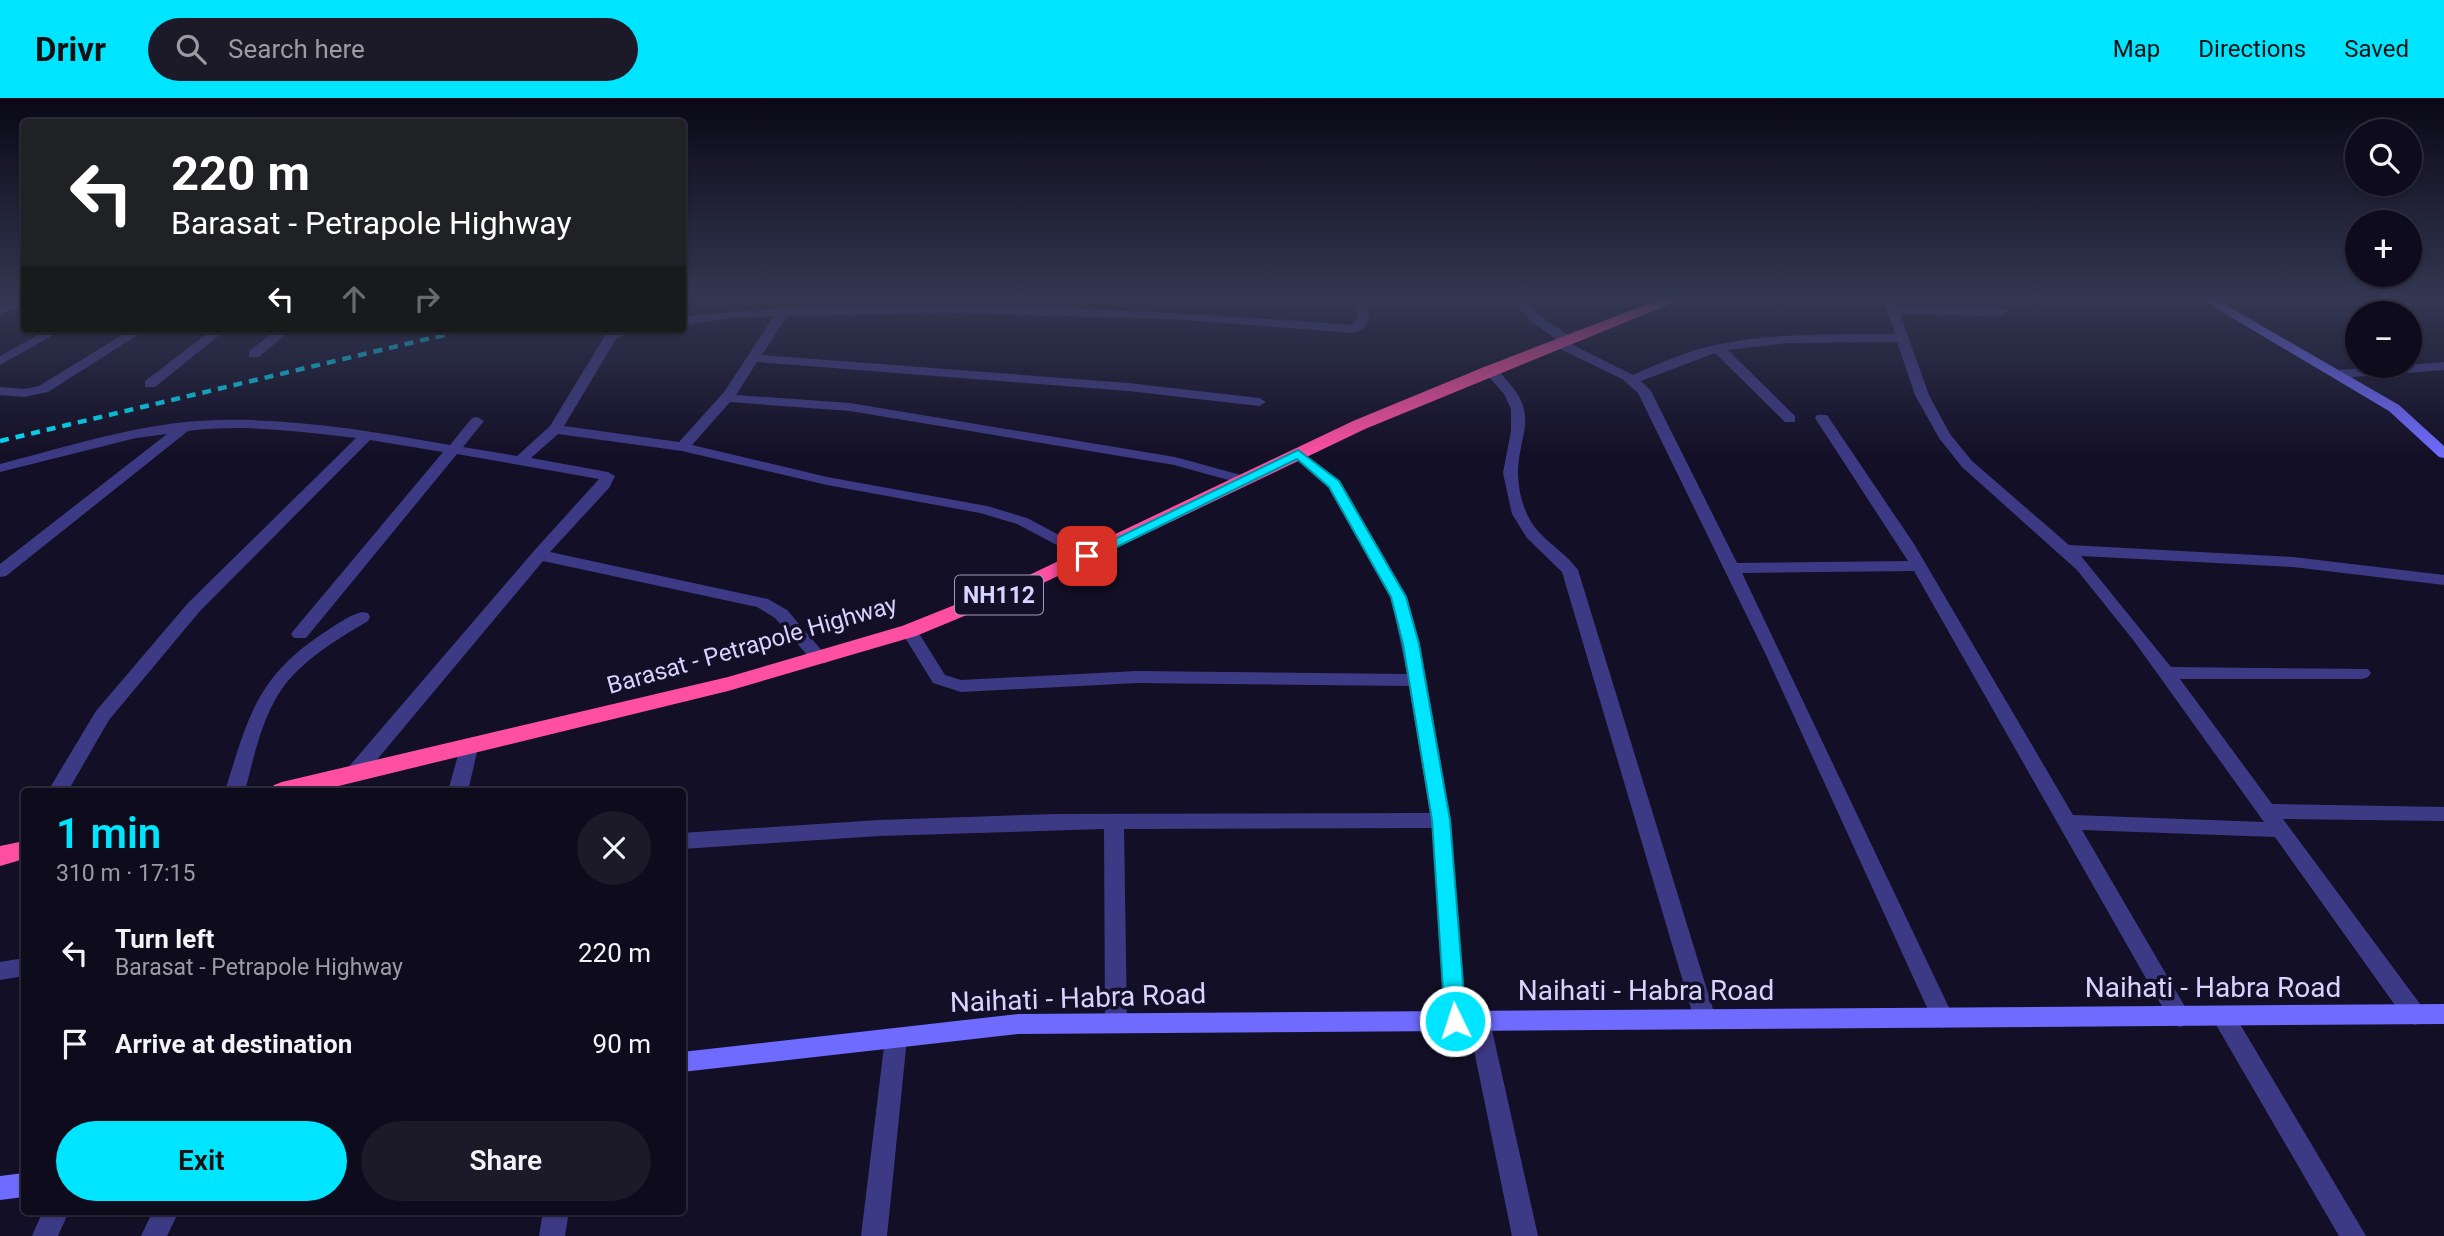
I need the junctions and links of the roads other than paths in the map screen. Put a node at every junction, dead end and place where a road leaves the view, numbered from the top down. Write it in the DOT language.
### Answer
graph roads {
  1 [pos="20,350"];
  2 [pos="107,350"];
  3 [pos="194,350"];
  4 [pos="259,350"];
  5 [pos="603,350"];
  6 [pos="758,350"];
  7 [pos="1539,350"];
  8 [pos="1579,350"];
  9 [pos="1711,350"];
  10 [pos="1720,350"];
  11 [pos="1907,350"];
  12 [pos="2297,350"];
  13 [pos="254,354"];
  14 [pos="753,358"];
  15 [pos="0,361"];
  16 [pos="2444,366"];
  17 [pos="1490,370"];
  18 [pos="2340,374"];
  19 [pos="1632,380"];
  20 [pos="150,384"];
  21 [pos="0,391"];
  22 [pos="726,398"];
  23 [pos="1259,402"];
  24 [pos="1822,418"];
  25 [pos="1790,419"];
  26 [pos="477,421"];
  27 [pos="185,427"];
  28 [pos="555,429"];
  29 [pos="367,435"];
  30 [pos="682,447"];
  31 [pos="453,450"];
  32 [pos="1298,454"];
  33 [pos="2444,454"];
  34 [pos="520,461"];
  35 [pos="0,468"];
  36 [pos="1243,480"];
  37 [pos="2066,550"];
  38 [pos="539,555"];
  39 [pos="1087,556"];
  40 [pos="1919,566"];
  41 [pos="1732,568"];
  42 [pos="0,572"];
  43 [pos="2444,580"];
  44 [pos="362,617"];
  45 [pos="909,631"];
  46 [pos="300,634"];
  47 [pos="820,659"];
  48 [pos="2166,673"];
  49 [pos="2362,673"];
  50 [pos="1416,680"];
  51 [pos="469,748"];
  52 [pos="353,775"];
  53 [pos="59,788"];
  54 [pos="236,788"];
  55 [pos="295,788"];
  56 [pos="459,788"];
  57 [pos="2267,811"];
  58 [pos="2444,814"];
  59 [pos="1441,820"];
  60 [pos="1114,822"];
  61 [pos="2068,822"];
  62 [pos="2280,830"];
  63 [pos="686,841"];
  64 [pos="21,851"];
  65 [pos="0,856"];
  66 [pos="21,968"];
  67 [pos="0,971"];
  68 [pos="2444,1014"];
  69 [pos="2415,1015"];
  70 [pos="2223,1016"];
  71 [pos="2180,1017"];
  72 [pos="1943,1018"];
  73 [pos="1705,1019"];
  74 [pos="1467,1021"];
  75 [pos="1116,1023"];
  76 [pos="896,1038"];
  77 [pos="686,1062"];
  78 [pos="21,1185"];
  79 [pos="0,1188"];
  80 [pos="54,1215"];
  81 [pos="164,1215"];
  82 [pos="555,1215"];
  83 [pos="45,1236"];
  84 [pos="154,1236"];
  85 [pos="552,1236"];
  86 [pos="874,1236"];
  87 [pos="1525,1236"];
  88 [pos="2353,1236"];
  1 -- 15 [label="street"];
  2 -- 21 [label="street"];
  3 -- 20 [label="street"];
  4 -- 13 [label="street"];
  5 -- 28 [label="street"];
  6 -- 14 [label="street"];
  7 -- 17 [label="highway, Barasat - Petrapole Highway / NH112"];
  8 -- 19 [label="street"];
  9 -- 19 [label="street"];
  10 -- 25 [label="street"];
  11 -- 37 [label="street"];
  12 -- 18 [label="main road"];
  14 -- 22 [label="street"];
  14 -- 23 [label="street"];
  16 -- 18 [label="street"];
  17 -- 32 [label="highway, Barasat - Petrapole Highway / NH112"];
  17 -- 73 [label="street"];
  18 -- 33 [label="main road"];
  19 -- 41 [label="street"];
  22 -- 30 [label="street"];
  22 -- 36 [label="street"];
  24 -- 40 [label="street"];
  26 -- 31 [label="street"];
  27 -- 29 [label="street"];
  27 -- 35 [label="street"];
  27 -- 42 [label="street"];
  28 -- 30 [label="street"];
  28 -- 34 [label="street"];
  29 -- 31 [label="street"];
  29 -- 53 [label="street"];
  30 -- 39 [label="street"];
  31 -- 34 [label="street"];
  31 -- 46 [label="street"];
  32 -- 36 [label="highway, Barasat - Petrapole Highway / NH112"];
  32 -- 50 [label="street"];
  34 -- 38 [label="street"];
  36 -- 39 [label="highway, Barasat - Petrapole Highway / NH112"];
  37 -- 43 [label="street"];
  37 -- 48 [label="street"];
  38 -- 47 [label="street"];
  38 -- 52 [label="street"];
  39 -- 45 [label="highway, Barasat - Petrapole Highway / NH112"];
  40 -- 41 [label="street"];
  40 -- 61 [label="street"];
  41 -- 72 [label="street"];
  44 -- 54 [label="street"];
  45 -- 47 [label="highway, Barasat - Petrapole Highway / NH112"];
  45 -- 50 [label="street"];
  47 -- 51 [label="highway, Barasat - Petrapole Highway / NH112"];
  48 -- 49 [label="street"];
  48 -- 57 [label="street"];
  50 -- 59 [label="street"];
  51 -- 52 [label="highway, Barasat - Petrapole Highway / NH112"];
  51 -- 56 [label="street"];
  52 -- 55 [label="highway, Barasat - Petrapole Highway / NH112"];
  57 -- 58 [label="street"];
  57 -- 62 [label="street"];
  59 -- 60 [label="street"];
  59 -- 74 [label="street"];
  60 -- 63 [label="street"];
  60 -- 75 [label="street"];
  61 -- 62 [label="street"];
  61 -- 71 [label="street"];
  62 -- 69 [label="street"];
  64 -- 65 [label="highway"];
  66 -- 67 [label="street"];
  68 -- 69 [label="main road, Naihati - Habra Road"];
  69 -- 70 [label="main road, Naihati - Habra Road"];
  70 -- 71 [label="main road, Naihati - Habra Road"];
  70 -- 88 [label="street"];
  71 -- 72 [label="main road, Naihati - Habra Road"];
  72 -- 73 [label="main road, Naihati - Habra Road"];
  73 -- 74 [label="main road, Naihati - Habra Road"];
  74 -- 75 [label="main road, Naihati - Habra Road"];
  74 -- 87 [label="street"];
  75 -- 76 [label="main road, Naihati - Habra Road"];
  76 -- 77 [label="main road, Naihati - Habra Road"];
  76 -- 86 [label="street"];
  78 -- 79 [label="main road"];
  80 -- 83 [label="street"];
  81 -- 84 [label="street"];
  82 -- 85 [label="street"];
}
